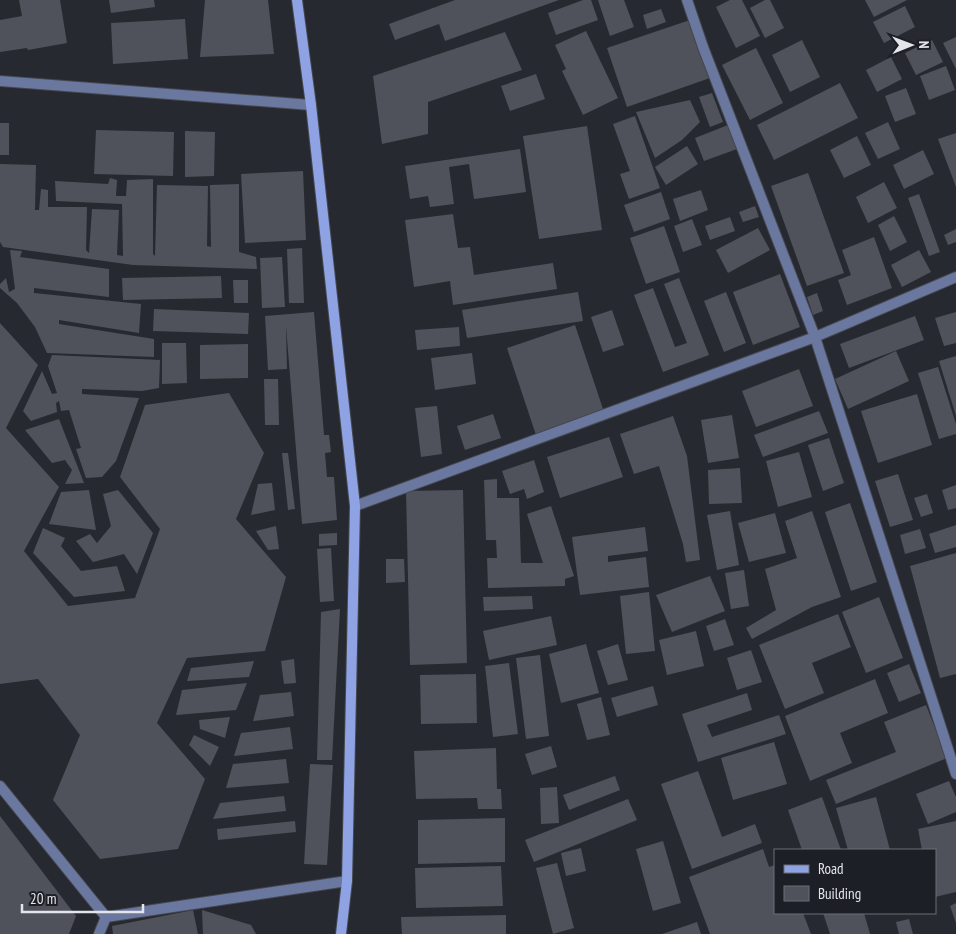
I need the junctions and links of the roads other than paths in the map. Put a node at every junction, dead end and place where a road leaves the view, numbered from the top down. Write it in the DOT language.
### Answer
graph roads {
  1 [pos="297,0"];
  2 [pos="687,0"];
  3 [pos="0,81"];
  4 [pos="311,105"];
  5 [pos="956,277"];
  6 [pos="816,337"];
  7 [pos="355,506"];
  8 [pos="956,774"];
  9 [pos="0,786"];
  10 [pos="347,881"];
  11 [pos="106,916"];
  12 [pos="99,934"];
  13 [pos="341,934"];
  1 -- 4 [label="main road"];
  2 -- 6 [label="street"];
  3 -- 4 [label="street"];
  4 -- 7 [label="main road"];
  5 -- 6 [label="street"];
  6 -- 7 [label="street"];
  6 -- 8 [label="street"];
  7 -- 10 [label="main road"];
  9 -- 11 [label="street"];
  10 -- 11 [label="street"];
  10 -- 13 [label="main road"];
  11 -- 12 [label="street"];
}
